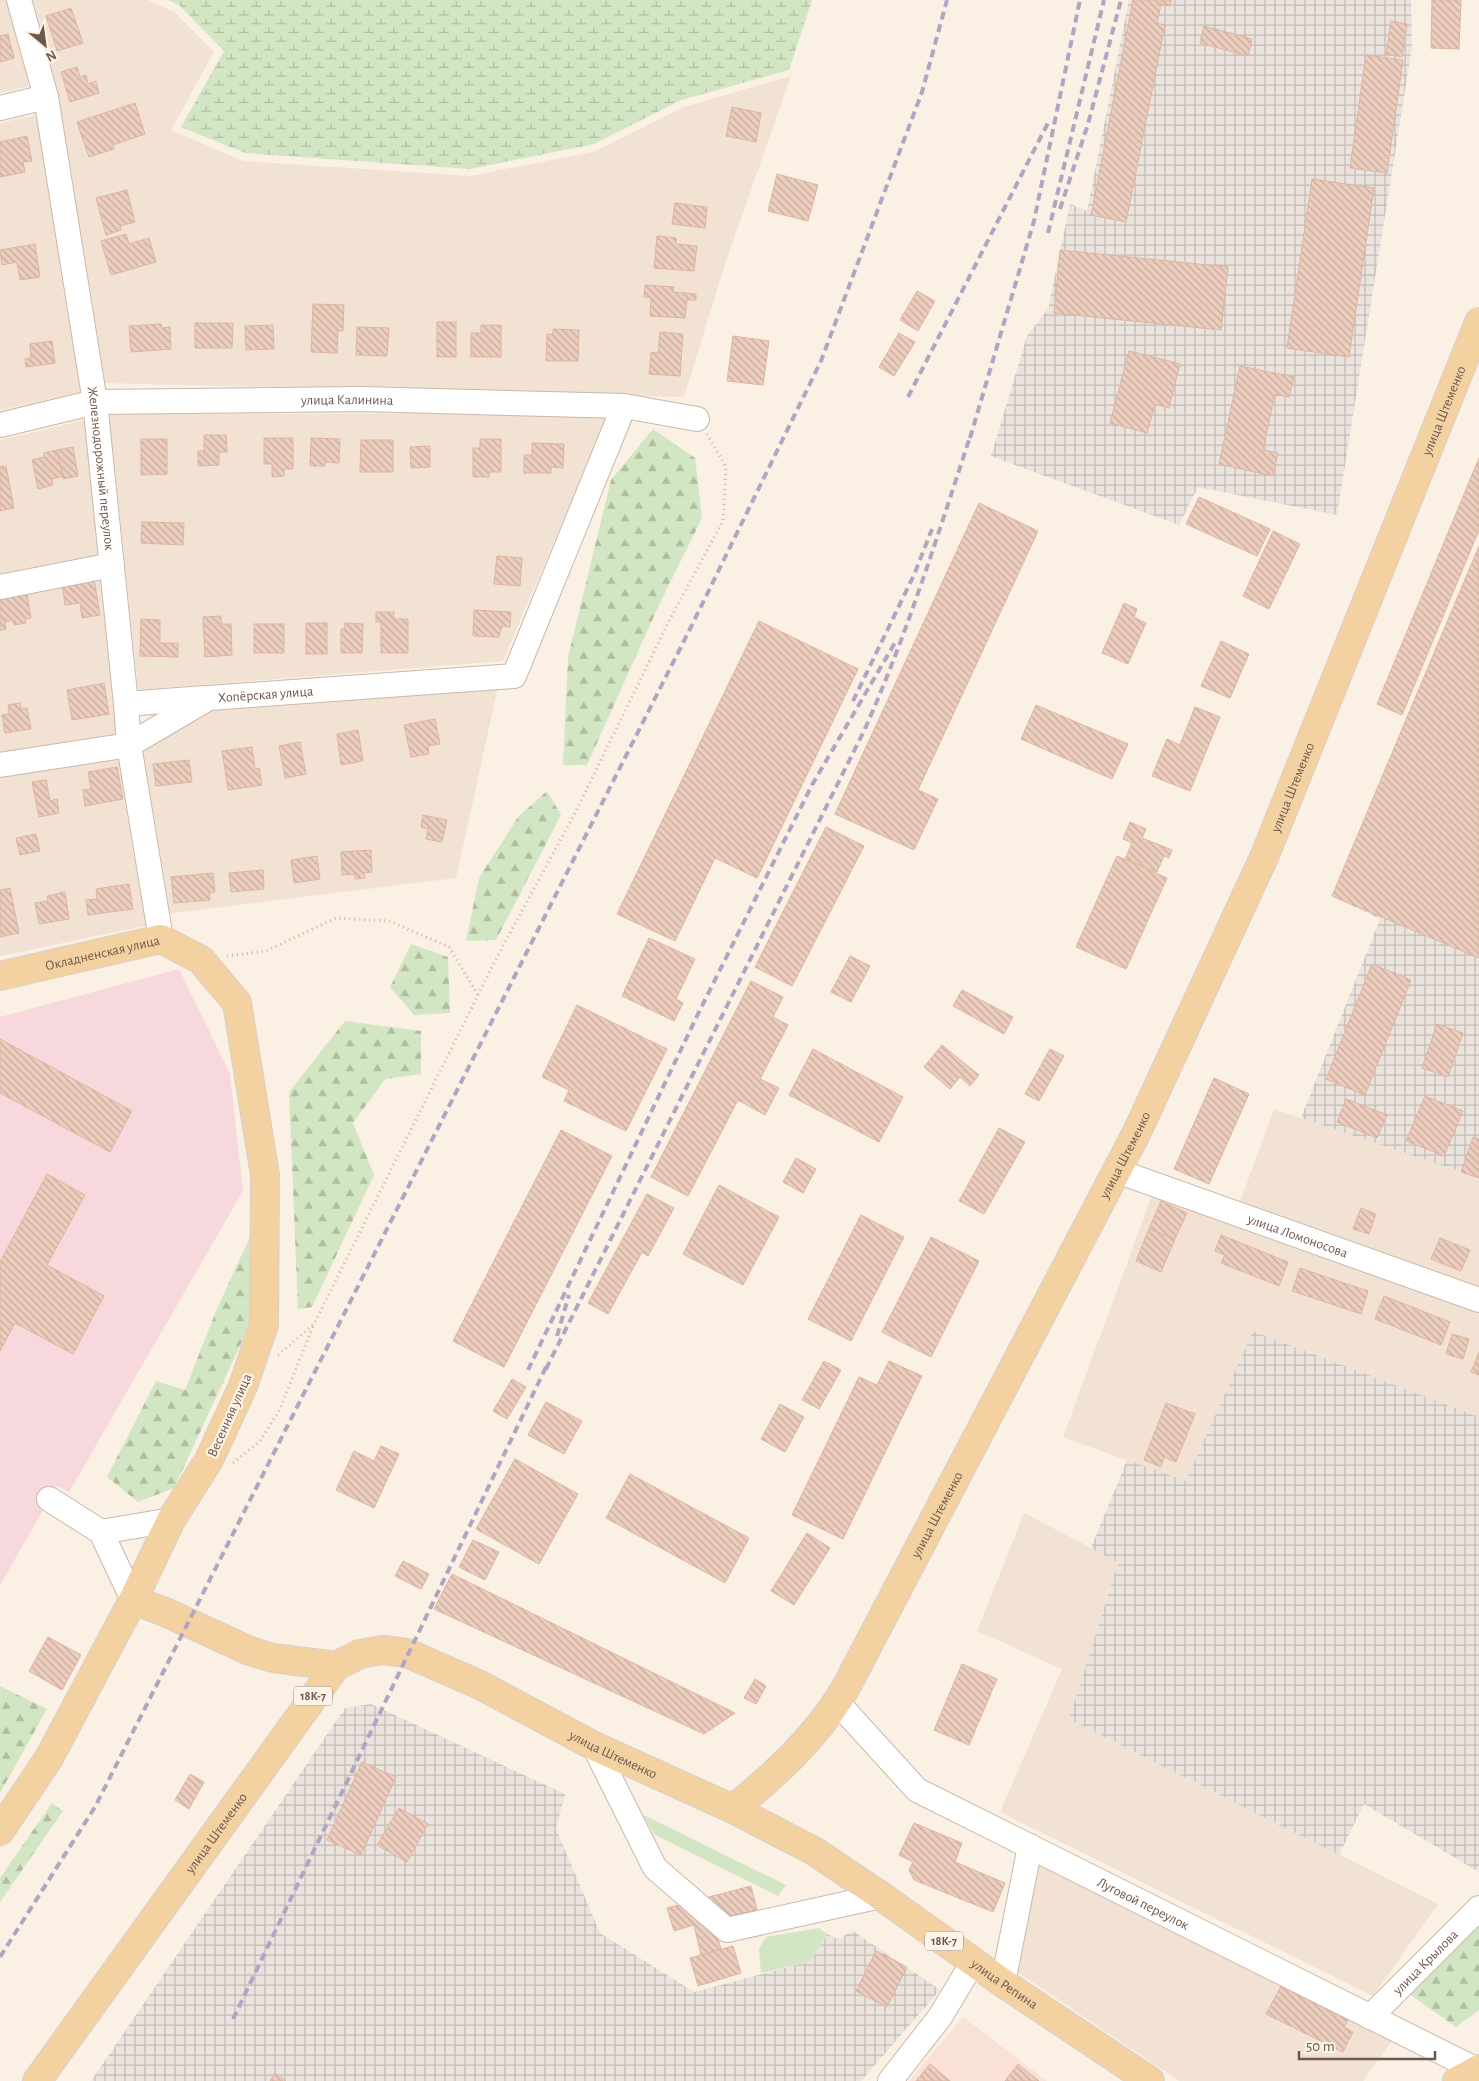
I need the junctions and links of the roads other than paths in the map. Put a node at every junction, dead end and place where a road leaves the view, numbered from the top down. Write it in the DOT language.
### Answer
graph roads {
  1 [pos="19,0"];
  2 [pos="46,98"];
  3 [pos="0,108"];
  4 [pos="1479,322"];
  5 [pos="94,402"];
  6 [pos="624,406"];
  7 [pos="697,419"];
  8 [pos="0,425"];
  9 [pos="112,565"];
  10 [pos="0,587"];
  11 [pos="209,698"];
  12 [pos="126,704"];
  13 [pos="129,745"];
  14 [pos="0,765"];
  15 [pos="161,939"];
  16 [pos="201,960"];
  17 [pos="0,976"];
  18 [pos="1117,1171"];
  19 [pos="1479,1300"];
  20 [pos="49,1499"];
  21 [pos="171,1520"];
  22 [pos="101,1532"];
  23 [pos="133,1600"];
  24 [pos="336,1666"];
  25 [pos="837,1702"];
  26 [pos="594,1746"];
  27 [pos="733,1809"];
  28 [pos="0,1831"];
  29 [pos="1030,1846"];
  30 [pos="881,1896"];
  31 [pos="1479,1908"];
  32 [pos="973,1962"];
  33 [pos="1003,1983"];
  34 [pos="1370,2016"];
  35 [pos="1471,2073"];
  36 [pos="37,2081"];
  37 [pos="890,2081"];
  38 [pos="1150,2081"];
  1 -- 2 [label="street, Железнодорожный переулок"];
  2 -- 3 [label="street"];
  2 -- 5 [label="street, Железнодорожный переулок"];
  4 -- 18 [label="main road, улица Штеменко"];
  5 -- 6 [label="street, улица Калинина"];
  5 -- 8 [label="street, улица Калинина"];
  5 -- 9 [label="street, Железнодорожный переулок"];
  6 -- 7 [label="street, улица Калинина"];
  6 -- 11 [label="street, Хопёрская улица"];
  9 -- 10 [label="street"];
  9 -- 12 [label="street, Железнодорожный переулок"];
  11 -- 12 [label="street"];
  11 -- 13 [label="street, Хопёрская улица"];
  12 -- 13 [label="street, Железнодорожный переулок"];
  13 -- 14 [label="street, Хопёрская улица"];
  13 -- 15 [label="street, Железнодорожный переулок"];
  15 -- 16 [label="main road, Окладненская улица"];
  15 -- 17 [label="main road, Окладненская улица"];
  16 -- 21 [label="main road, Весенняя улица"];
  18 -- 19 [label="street, улица Ломоносова"];
  18 -- 25 [label="main road, улица Штеменко"];
  20 -- 22 [label="street"];
  21 -- 22 [label="street"];
  21 -- 23 [label="main road, Весенняя улица"];
  22 -- 23 [label="street"];
  23 -- 24 [label="main road"];
  23 -- 28 [label="main road, Весенняя улица"];
  24 -- 26 [label="main road, улица Штеменко / 18К-7"];
  24 -- 36 [label="main road, улица Штеменко / 18К-7"];
  25 -- 27 [label="main road, улица Штеменко"];
  25 -- 29 [label="street, Луговой переулок"];
  26 -- 27 [label="main road, улица Штеменко / 18К-7"];
  26 -- 30 [label="street"];
  27 -- 30 [label="main road, улица Репина / 18К-7"];
  29 -- 33 [label="street"];
  29 -- 34 [label="street, Луговой переулок"];
  30 -- 32 [label="main road, улица Репина / 18К-7"];
  31 -- 34 [label="street, улица Крылова"];
  32 -- 33 [label="main road, улица Репина / 18К-7"];
  32 -- 37 [label="street"];
  33 -- 38 [label="main road, улица Репина / 18К-7"];
  34 -- 35 [label="street, Луговой переулок"];
}
